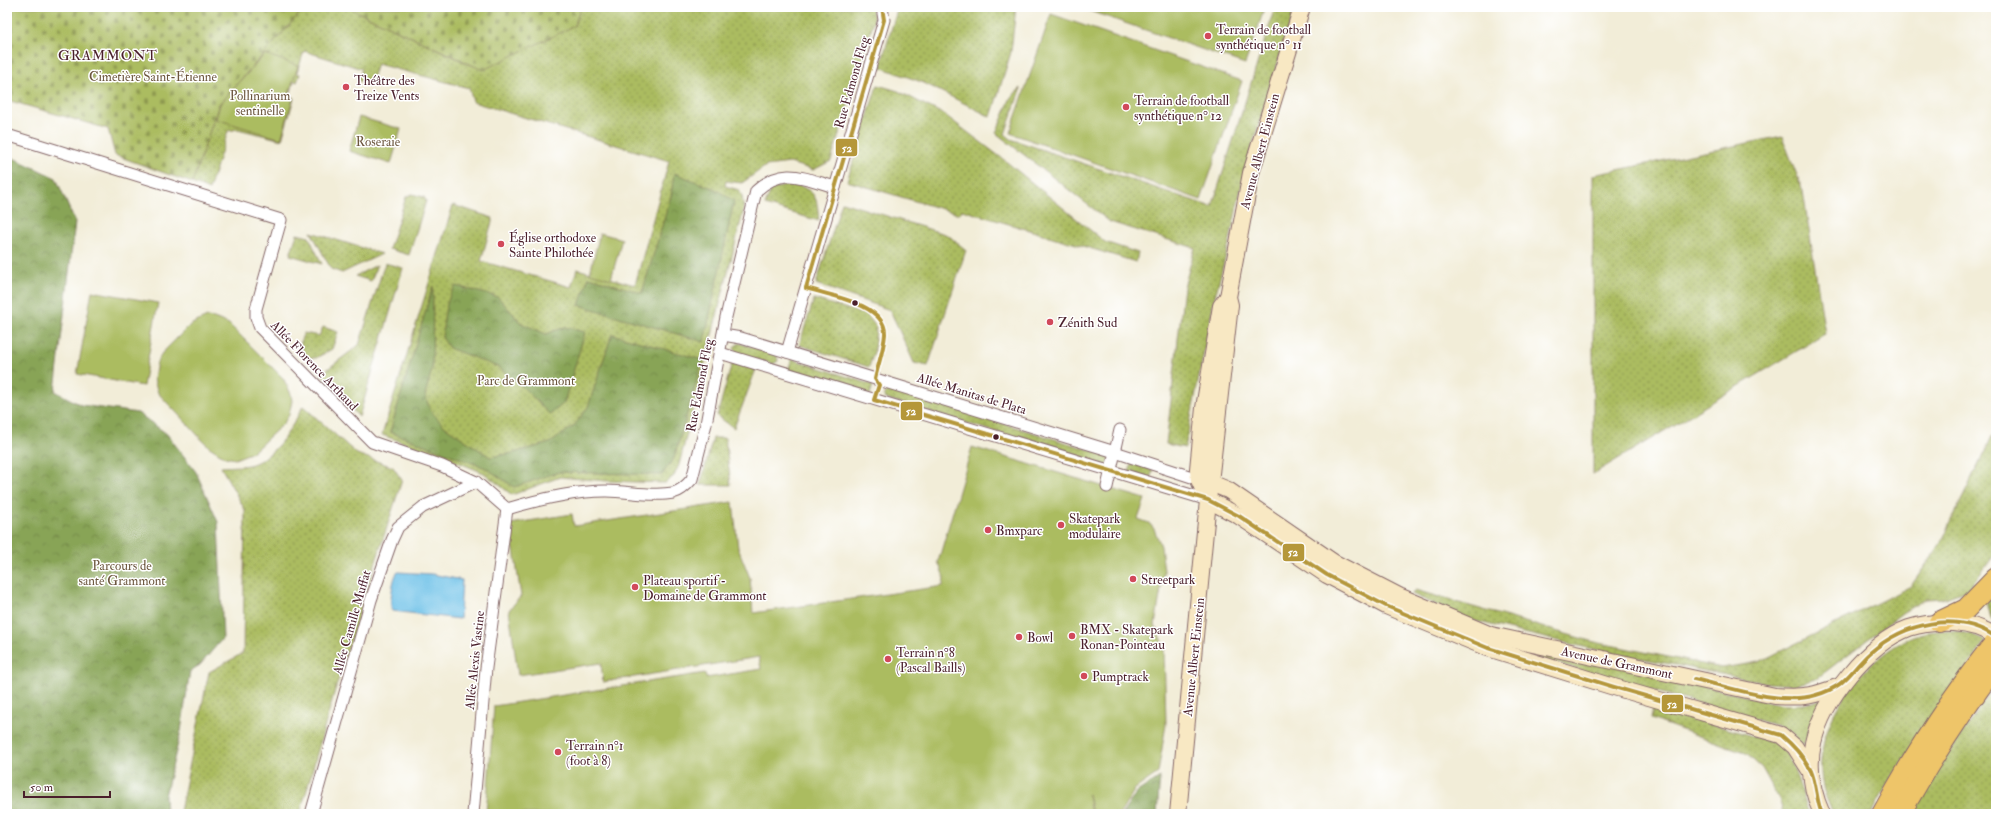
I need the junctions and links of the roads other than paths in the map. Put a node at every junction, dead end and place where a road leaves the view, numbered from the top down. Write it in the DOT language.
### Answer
graph roads {
  1 [pos="882,7"];
  2 [pos="1302,7"];
  3 [pos="7,135"];
  4 [pos="835,186"];
  5 [pos="723,335"];
  6 [pos="787,352"];
  7 [pos="720,353"];
  8 [pos="1120,430"];
  9 [pos="1115,452"];
  10 [pos="1111,472"];
  11 [pos="1205,481"];
  12 [pos="476,482"];
  13 [pos="1107,487"];
  14 [pos="1208,500"];
  15 [pos="506,509"];
  16 [pos="1239,516"];
  17 [pos="1205,532"];
  18 [pos="1996,578"];
  19 [pos="1392,601"];
  20 [pos="1939,622"];
  21 [pos="1992,636"];
  22 [pos="1996,666"];
  23 [pos="1840,686"];
  24 [pos="1811,772"];
  25 [pos="312,814"];
  26 [pos="473,814"];
  27 [pos="1178,814"];
  28 [pos="1822,814"];
  29 [pos="1882,814"];
  30 [pos="1900,814"];
  1 -- 4 [label="street, Rue Edmond Fleg"];
  2 -- 11 [label="main road, Avenue Albert Einstein"];
  3 -- 12 [label="street, Allée Florence Arthaud"];
  4 -- 5 [label="street, Rue Edmond Fleg"];
  4 -- 6 [label="street, Rue Edmond Fleg"];
  5 -- 6 [label="street, Allée Manitas de Plata"];
  5 -- 7 [label="street, Rue Edmond Fleg"];
  6 -- 9 [label="street, Allée Manitas de Plata"];
  7 -- 10 [label="street"];
  7 -- 15 [label="street, Rue Edmond Fleg"];
  8 -- 9 [label="street"];
  9 -- 10 [label="street"];
  9 -- 11 [label="street, Allée Manitas de Plata"];
  10 -- 13 [label="street"];
  10 -- 14 [label="street"];
  11 -- 14 [label="main road, Avenue Albert Einstein"];
  11 -- 19 [label="main road, Avenue de Grammont"];
  12 -- 15 [label="street, Allée Florence Arthaud"];
  12 -- 25 [label="street, Allée Camille Muffat"];
  14 -- 16 [label="main road, Avenue de Grammont"];
  14 -- 17 [label="main road, Avenue Albert Einstein"];
  15 -- 26 [label="street, Allée Alexis Vastine"];
  16 -- 17 [label="main road"];
  16 -- 19 [label="main road, Avenue de Grammont"];
  17 -- 27 [label="main road, Avenue Albert Einstein"];
  18 -- 20 [label="highway"];
  19 -- 23 [label="main road, Avenue de Grammont"];
  19 -- 24 [label="main road, Avenue de Grammont"];
  20 -- 21 [label="main road"];
  20 -- 23 [label="main road"];
  21 -- 29 [label="highway"];
  22 -- 30 [label="highway"];
  23 -- 24 [label="main road"];
  24 -- 28 [label="main road"];
}
